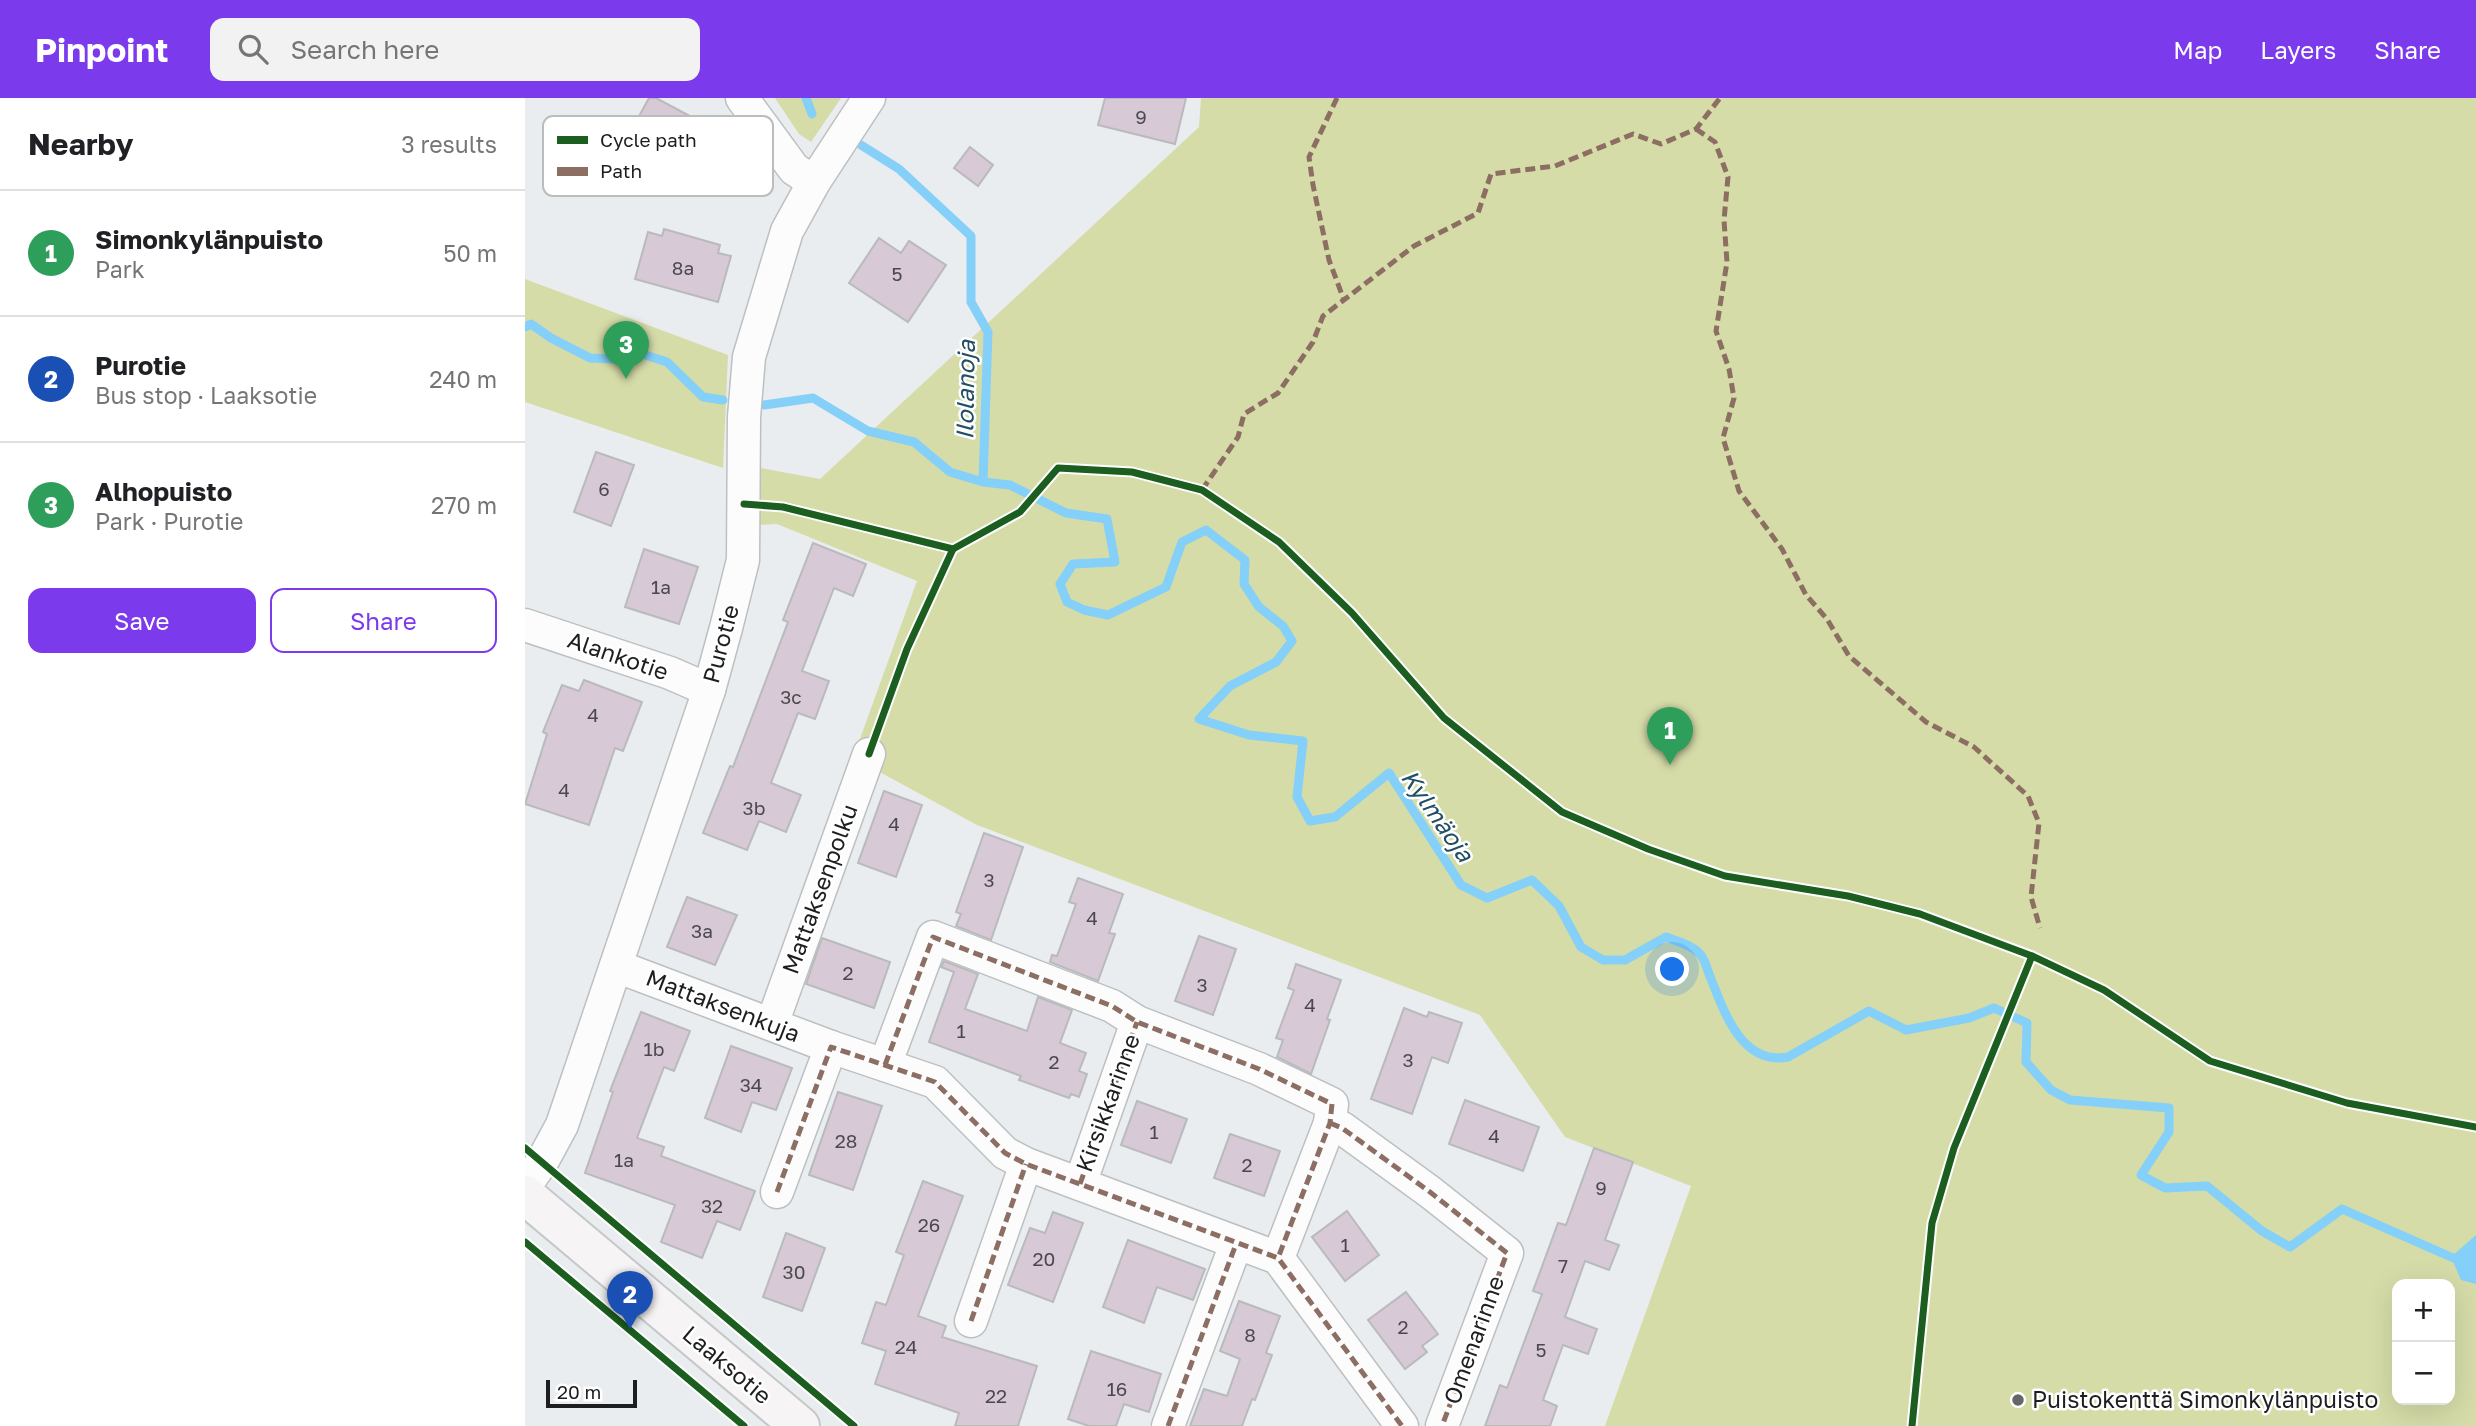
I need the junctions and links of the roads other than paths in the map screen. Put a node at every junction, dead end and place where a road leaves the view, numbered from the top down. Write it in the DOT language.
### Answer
graph roads {
  1 [pos="742,98"];
  2 [pos="869,98"];
  3 [pos="755,116"];
  4 [pos="773,140"];
  5 [pos="814,182"];
  6 [pos="525,625"];
  7 [pos="709,690"];
  8 [pos="869,754"];
  9 [pos="615,966"];
  10 [pos="1137,1022"];
  11 [pos="772,1024"];
  12 [pos="831,1047"];
  13 [pos="885,1065"];
  14 [pos="1330,1123"];
  15 [pos="1026,1164"];
  16 [pos="1080,1184"];
  17 [pos="525,1186"];
  18 [pos="777,1192"];
  19 [pos="525,1195"];
  20 [pos="1236,1244"];
  21 [pos="1277,1258"];
  22 [pos="971,1321"];
  23 [pos="800,1426"];
  24 [pos="1168,1426"];
  25 [pos="1402,1426"];
  26 [pos="1442,1426"];
  1 -- 3 [label="street"];
  2 -- 5 [label="street, Purotie"];
  4 -- 5 [label="street"];
  5 -- 7 [label="street, Purotie"];
  6 -- 7 [label="street, Alankotie"];
  7 -- 9 [label="street, Purotie"];
  8 -- 11 [label="street, Mattaksenpolku"];
  9 -- 11 [label="street, Mattaksenkuja"];
  9 -- 17 [label="street, Purotie"];
  10 -- 13 [label="street"];
  10 -- 14 [label="street"];
  10 -- 16 [label="street, Kirsikkarinne"];
  11 -- 12 [label="street, Mattaksenkuja"];
  12 -- 13 [label="street, Mattaksenkuja"];
  12 -- 18 [label="street, Mattaksenkuja"];
  13 -- 15 [label="street, Mattaksenkuja"];
  14 -- 21 [label="street"];
  14 -- 26 [label="street, Omenarinne"];
  15 -- 16 [label="street, Mattaksenkuja"];
  15 -- 22 [label="street"];
  16 -- 20 [label="street, Mattaksenkuja"];
  19 -- 23 [label="main road, Laaksotie"];
  20 -- 21 [label="street, Mattaksenkuja"];
  20 -- 24 [label="street"];
  21 -- 25 [label="street"];
}
